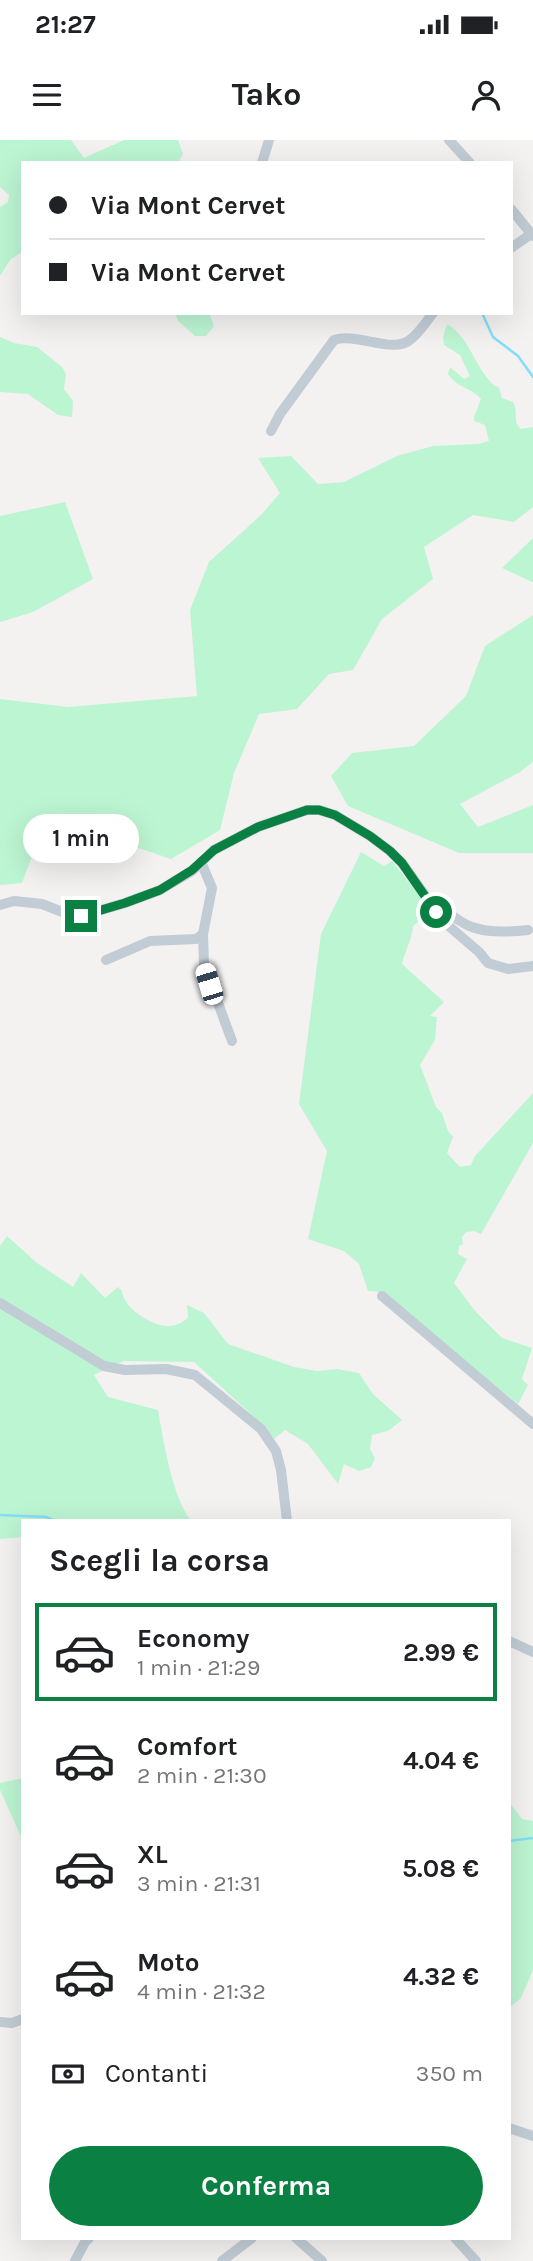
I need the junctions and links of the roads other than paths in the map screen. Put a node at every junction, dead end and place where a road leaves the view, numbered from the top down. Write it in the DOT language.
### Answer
graph roads {
  1 [pos="270,140"];
  2 [pos="449,140"];
  3 [pos="263,161"];
  4 [pos="468,161"];
  5 [pos="513,211"];
  6 [pos="532,235"];
  7 [pos="513,247"];
  8 [pos="431,315"];
  9 [pos="271,431"];
  10 [pos="201,862"];
  11 [pos="0,905"];
  12 [pos="436,912"];
  13 [pos="528,930"];
  14 [pos="203,934"];
  15 [pos="106,960"];
  16 [pos="533,966"];
  17 [pos="232,1041"];
  18 [pos="382,1296"];
  19 [pos="0,1303"];
  20 [pos="533,1424"];
  21 [pos="288,1519"];
  22 [pos="511,1642"];
  23 [pos="533,1652"];
  24 [pos="21,2020"];
  25 [pos="0,2022"];
  26 [pos="511,2129"];
  27 [pos="533,2136"];
  28 [pos="87,2240"];
  29 [pos="248,2240"];
  30 [pos="298,2240"];
  31 [pos="457,2240"];
  32 [pos="75,2261"];
  33 [pos="222,2261"];
  34 [pos="322,2261"];
  35 [pos="476,2261"];
  1 -- 3 [label="street"];
  2 -- 4 [label="street"];
  5 -- 6 [label="street"];
  6 -- 7 [label="street"];
  8 -- 9 [label="street"];
  10 -- 11 [label="street"];
  10 -- 12 [label="street"];
  10 -- 14 [label="street"];
  12 -- 13 [label="street"];
  12 -- 16 [label="street"];
  14 -- 15 [label="street"];
  14 -- 17 [label="street"];
  18 -- 20 [label="street"];
  19 -- 21 [label="street"];
  22 -- 23 [label="street"];
  24 -- 25 [label="street"];
  26 -- 27 [label="street"];
  28 -- 32 [label="street"];
  29 -- 33 [label="street"];
  30 -- 34 [label="street"];
  31 -- 35 [label="street"];
}
